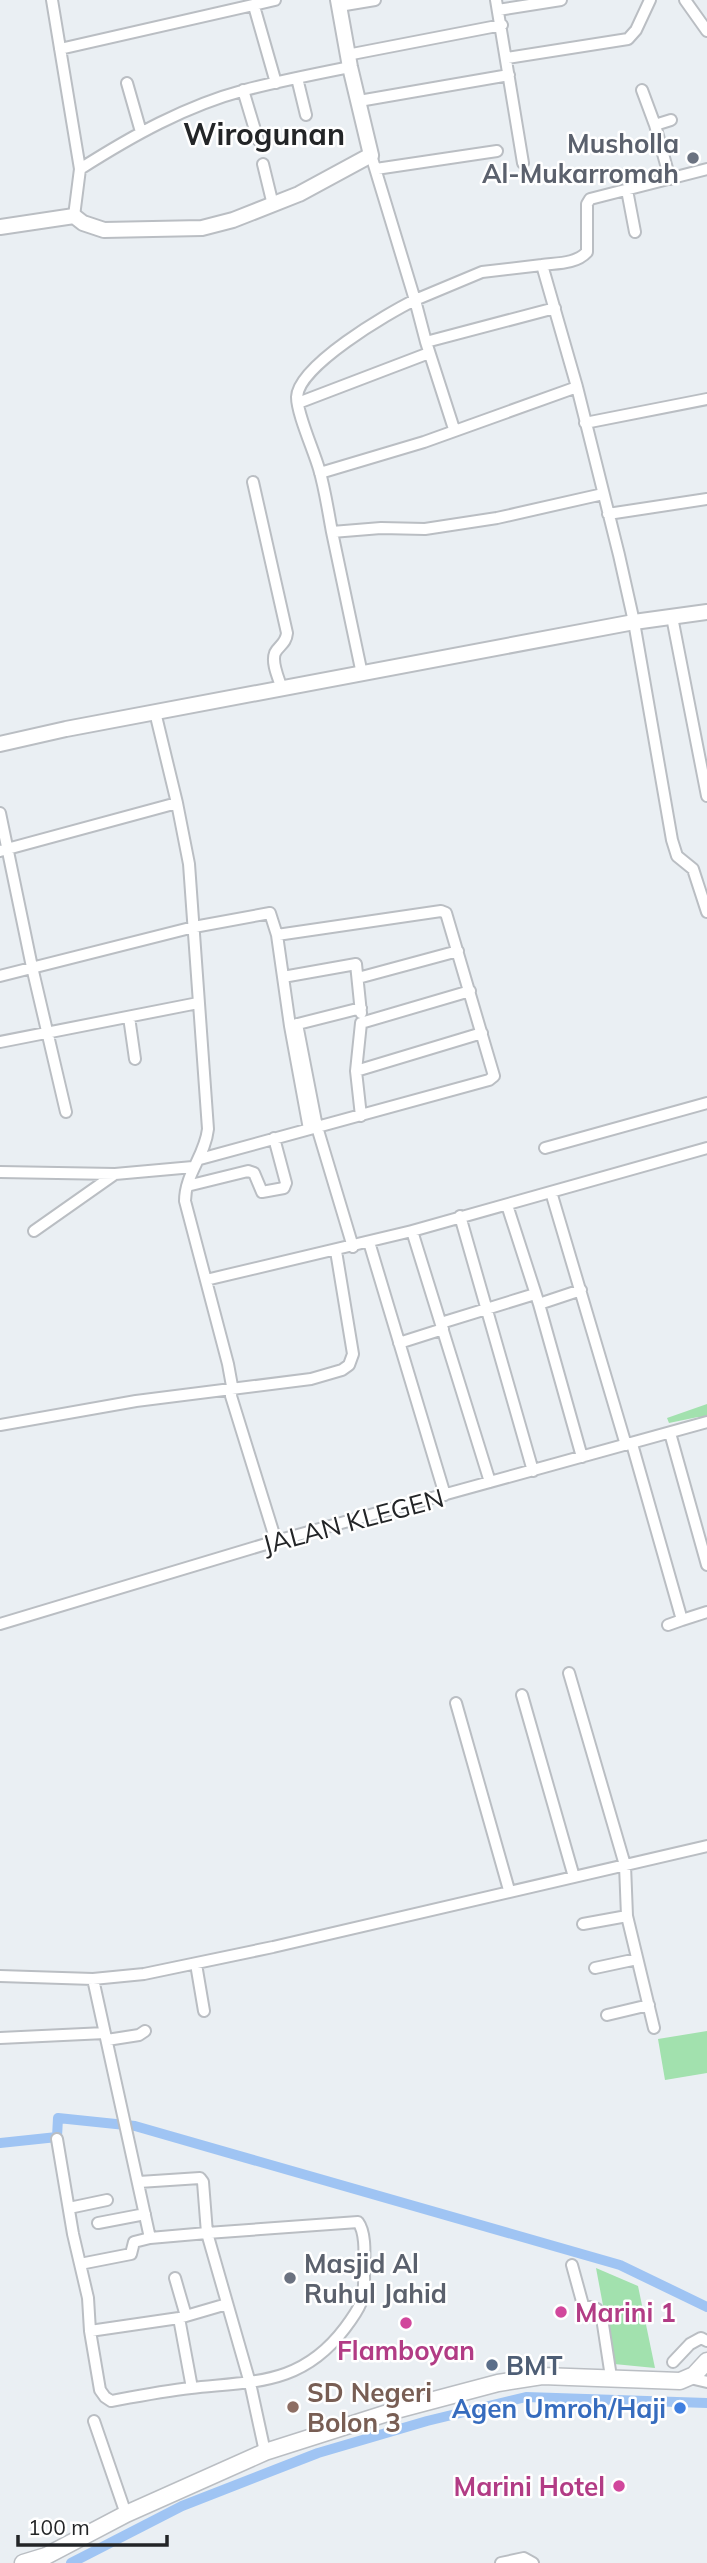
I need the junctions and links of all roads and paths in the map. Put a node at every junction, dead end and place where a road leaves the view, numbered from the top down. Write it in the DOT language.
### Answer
graph roads {
  1 [pos="52,0"];
  2 [pos="275,0"];
  3 [pos="375,0"];
  4 [pos="561,0"];
  5 [pos="650,0"];
  6 [pos="685,0"];
  7 [pos="338,3"];
  8 [pos="497,5"];
  9 [pos="254,6"];
  10 [pos="502,25"];
  11 [pos="707,31"];
  12 [pos="60,49"];
  13 [pos="507,58"];
  14 [pos="349,61"];
  15 [pos="509,75"];
  16 [pos="297,78"];
  17 [pos="127,83"];
  18 [pos="276,83"];
  19 [pos="243,90"];
  20 [pos="642,90"];
  21 [pos="359,101"];
  22 [pos="306,114"];
  23 [pos="671,120"];
  24 [pos="655,125"];
  25 [pos="141,132"];
  26 [pos="258,141"];
  27 [pos="497,151"];
  28 [pos="371,155"];
  29 [pos="523,163"];
  30 [pos="263,164"];
  31 [pos="80,169"];
  32 [pos="376,169"];
  33 [pos="707,171"];
  34 [pos="670,179"];
  35 [pos="627,190"];
  36 [pos="273,205"];
  37 [pos="74,216"];
  38 [pos="0,228"];
  39 [pos="635,232"];
  40 [pos="542,265"];
  41 [pos="412,292"];
  42 [pos="555,307"];
  43 [pos="428,347"];
  44 [pos="577,387"];
  45 [pos="707,399"];
  46 [pos="298,403"];
  47 [pos="585,423"];
  48 [pos="454,429"];
  49 [pos="320,472"];
  50 [pos="253,482"];
  51 [pos="603,494"];
  52 [pos="707,499"];
  53 [pos="608,514"];
  54 [pos="332,532"];
  55 [pos="707,612"];
  56 [pos="672,618"];
  57 [pos="634,622"];
  58 [pos="362,674"];
  59 [pos="282,689"];
  60 [pos="155,712"];
  61 [pos="0,744"];
  62 [pos="707,796"];
  63 [pos="177,803"];
  64 [pos="0,813"];
  65 [pos="4,850"];
  66 [pos="707,912"];
  67 [pos="194,927"];
  68 [pos="277,935"];
  69 [pos="458,951"];
  70 [pos="32,967"];
  71 [pos="0,976"];
  72 [pos="283,977"];
  73 [pos="359,978"];
  74 [pos="470,991"];
  75 [pos="198,1003"];
  76 [pos="360,1007"];
  77 [pos="129,1017"];
  78 [pos="362,1023"];
  79 [pos="294,1025"];
  80 [pos="48,1032"];
  81 [pos="482,1033"];
  82 [pos="0,1042"];
  83 [pos="135,1059"];
  84 [pos="356,1071"];
  85 [pos="707,1103"];
  86 [pos="66,1112"];
  87 [pos="361,1116"];
  88 [pos="313,1128"];
  89 [pos="274,1138"];
  90 [pos="545,1148"];
  91 [pos="707,1149"];
  92 [pos="197,1163"];
  93 [pos="0,1172"];
  94 [pos="115,1174"];
  95 [pos="187,1186"];
  96 [pos="551,1192"];
  97 [pos="507,1205"];
  98 [pos="460,1216"];
  99 [pos="34,1231"];
  100 [pos="412,1231"];
  101 [pos="369,1242"];
  102 [pos="352,1247"];
  103 [pos="336,1251"];
  104 [pos="206,1280"];
  105 [pos="581,1290"];
  106 [pos="537,1299"];
  107 [pos="488,1307"];
  108 [pos="442,1326"];
  109 [pos="400,1343"];
  110 [pos="231,1389"];
  111 [pos="707,1422"];
  112 [pos="0,1425"];
  113 [pos="670,1433"];
  114 [pos="629,1445"];
  115 [pos="582,1457"];
  116 [pos="533,1471"];
  117 [pos="490,1482"];
  118 [pos="445,1495"];
  119 [pos="276,1541"];
  120 [pos="707,1565"];
  121 [pos="707,1612"];
  122 [pos="682,1620"];
  123 [pos="0,1624"];
  124 [pos="668,1625"];
  125 [pos="569,1673"];
  126 [pos="522,1695"];
  127 [pos="456,1703"];
  128 [pos="707,1846"];
  129 [pos="625,1865"];
  130 [pos="574,1877"];
  131 [pos="509,1890"];
  132 [pos="627,1916"];
  133 [pos="583,1924"];
  134 [pos="637,1959"];
  135 [pos="196,1964"];
  136 [pos="594,1968"];
  137 [pos="0,1976"];
  138 [pos="93,1979"];
  139 [pos="649,2005"];
  140 [pos="204,2011"];
  141 [pos="607,2015"];
  142 [pos="654,2028"];
  143 [pos="145,2031"];
  144 [pos="106,2037"];
  145 [pos="0,2038"];
  146 [pos="57,2139"];
  147 [pos="139,2182"];
  148 [pos="107,2200"];
  149 [pos="69,2208"];
  150 [pos="145,2214"];
  151 [pos="98,2223"];
  152 [pos="206,2233"];
  153 [pos="150,2238"];
  154 [pos="80,2264"];
  155 [pos="572,2264"];
  156 [pos="175,2278"];
  157 [pos="227,2304"];
  158 [pos="183,2317"];
  159 [pos="90,2331"];
  160 [pos="707,2341"];
  161 [pos="707,2361"];
  162 [pos="673,2362"];
  163 [pos="611,2377"];
  164 [pos="690,2378"];
  165 [pos="707,2382"];
  166 [pos="250,2383"];
  167 [pos="192,2388"];
  168 [pos="94,2421"];
  169 [pos="265,2452"];
  170 [pos="126,2514"];
  171 [pos="46,2560"];
  172 [pos="23,2563"];
  173 [pos="500,2563"];
  174 [pos="533,2563"];
  1 -- 12 [label="street"];
  2 -- 9 [label="street"];
  3 -- 7 [label="street"];
  4 -- 8 [label="street"];
  5 -- 13 [label="street"];
  6 -- 11 [label="street"];
  7 -- 14 [label="street"];
  8 -- 10 [label="street"];
  9 -- 12 [label="street"];
  9 -- 18 [label="street"];
  10 -- 13 [label="street"];
  10 -- 14 [label="street"];
  12 -- 31 [label="street"];
  13 -- 15 [label="street"];
  14 -- 16 [label="street"];
  14 -- 21 [label="street"];
  15 -- 21 [label="street"];
  15 -- 29 [label="street"];
  16 -- 18 [label="street"];
  16 -- 22 [label="street"];
  17 -- 25 [label="street"];
  18 -- 19 [label="street"];
  19 -- 25 [label="street"];
  19 -- 26 [label="street"];
  20 -- 24 [label="street"];
  21 -- 28 [label="street"];
  23 -- 24 [label="street"];
  24 -- 34 [label="street"];
  25 -- 31 [label="street"];
  27 -- 32 [label="street"];
  28 -- 32 [label="street"];
  28 -- 36 [label="street"];
  30 -- 36 [label="street"];
  31 -- 37 [label="street"];
  32 -- 41 [label="street"];
  33 -- 34 [label="street"];
  34 -- 35 [label="street"];
  35 -- 39 [label="street"];
  35 -- 40 [label="street"];
  36 -- 37 [label="street"];
  37 -- 38 [label="street"];
  40 -- 41 [label="street"];
  40 -- 42 [label="street"];
  41 -- 43 [label="street"];
  41 -- 46 [label="street"];
  42 -- 43 [label="street"];
  42 -- 44 [label="street"];
  43 -- 46 [label="street"];
  43 -- 48 [label="street"];
  44 -- 47 [label="street"];
  44 -- 48 [label="street"];
  45 -- 47 [label="street"];
  46 -- 49 [label="street"];
  47 -- 51 [label="street"];
  48 -- 49 [label="street"];
  49 -- 54 [label="street"];
  50 -- 59 [label="street"];
  51 -- 53 [label="street"];
  51 -- 54 [label="street"];
  52 -- 53 [label="street"];
  53 -- 57 [label="street"];
  54 -- 58 [label="street"];
  55 -- 56 [label="street"];
  56 -- 57 [label="street"];
  56 -- 62 [label="street"];
  57 -- 58 [label="street"];
  57 -- 66 [label="street"];
  58 -- 59 [label="street"];
  59 -- 60 [label="street"];
  60 -- 61 [label="street"];
  60 -- 63 [label="street"];
  63 -- 65 [label="street"];
  63 -- 67 [label="street"];
  64 -- 65 [label="street"];
  65 -- 70 [label="street"];
  67 -- 68 [label="street"];
  67 -- 70 [label="street"];
  67 -- 75 [label="street"];
  68 -- 69 [label="street"];
  68 -- 72 [label="street"];
  69 -- 73 [label="street"];
  69 -- 74 [label="street"];
  70 -- 71 [label="street"];
  70 -- 80 [label="street"];
  72 -- 73 [label="street"];
  72 -- 79 [label="street"];
  73 -- 76 [label="street"];
  74 -- 78 [label="street"];
  74 -- 81 [label="street"];
  75 -- 77 [label="street"];
  75 -- 92 [label="street"];
  76 -- 78 [label="street"];
  76 -- 79 [label="street"];
  77 -- 80 [label="street"];
  77 -- 83 [label="street"];
  78 -- 84 [label="street"];
  79 -- 88 [label="street"];
  80 -- 82 [label="street"];
  80 -- 86 [label="street"];
  81 -- 84 [label="street"];
  81 -- 87 [label="street"];
  84 -- 87 [label="street"];
  85 -- 90 [label="street"];
  87 -- 88 [label="street"];
  88 -- 89 [label="street"];
  88 -- 102 [label="street"];
  89 -- 92 [label="street"];
  89 -- 95 [label="street"];
  91 -- 96 [label="street"];
  92 -- 94 [label="street"];
  92 -- 95 [label="street"];
  93 -- 94 [label="street"];
  94 -- 99 [label="street"];
  95 -- 104 [label="street"];
  96 -- 97 [label="street"];
  96 -- 105 [label="street"];
  97 -- 98 [label="street"];
  97 -- 106 [label="street"];
  98 -- 100 [label="street"];
  98 -- 107 [label="street"];
  100 -- 101 [label="street"];
  100 -- 108 [label="street"];
  101 -- 102 [label="street"];
  101 -- 109 [label="street"];
  102 -- 103 [label="street"];
  103 -- 104 [label="street"];
  103 -- 110 [label="street"];
  104 -- 110 [label="street"];
  105 -- 106 [label="street"];
  105 -- 114 [label="street"];
  106 -- 107 [label="street"];
  106 -- 115 [label="street"];
  107 -- 108 [label="street"];
  107 -- 116 [label="street"];
  108 -- 109 [label="street"];
  108 -- 117 [label="street"];
  109 -- 118 [label="street"];
  110 -- 112 [label="street"];
  110 -- 119 [label="street"];
  111 -- 113 [label="street, JALAN KLEGEN"];
  113 -- 114 [label="street, JALAN KLEGEN"];
  113 -- 120 [label="street"];
  114 -- 115 [label="street, JALAN KLEGEN"];
  114 -- 122 [label="street"];
  115 -- 116 [label="street, JALAN KLEGEN"];
  116 -- 117 [label="street, JALAN KLEGEN"];
  117 -- 118 [label="street, JALAN KLEGEN"];
  118 -- 119 [label="street, JALAN KLEGEN"];
  119 -- 123 [label="street, JALAN KLEGEN"];
  121 -- 122 [label="street"];
  122 -- 124 [label="street"];
  125 -- 129 [label="street"];
  126 -- 130 [label="street"];
  127 -- 131 [label="street"];
  128 -- 129 [label="street"];
  129 -- 130 [label="street"];
  129 -- 132 [label="street"];
  130 -- 131 [label="street"];
  131 -- 135 [label="street"];
  132 -- 133 [label="street"];
  132 -- 134 [label="street"];
  134 -- 136 [label="street"];
  134 -- 139 [label="street"];
  135 -- 138 [label="street"];
  135 -- 140 [label="street"];
  137 -- 138 [label="street"];
  138 -- 144 [label="street"];
  139 -- 141 [label="street"];
  139 -- 142 [label="street"];
  143 -- 144 [label="street"];
  144 -- 145 [label="street"];
  144 -- 147 [label="street"];
  146 -- 149 [label="street"];
  147 -- 150 [label="street"];
  147 -- 152 [label="street"];
  148 -- 149 [label="street"];
  149 -- 154 [label="street"];
  150 -- 151 [label="street"];
  150 -- 153 [label="street"];
  152 -- 153 [label="street"];
  152 -- 157 [label="street"];
  152 -- 166 [label="street"];
  153 -- 154 [label="street"];
  154 -- 159 [label="street"];
  155 -- 163 [label="street"];
  156 -- 158 [label="street"];
  157 -- 158 [label="street"];
  157 -- 166 [label="street"];
  158 -- 159 [label="street"];
  158 -- 167 [label="street"];
  159 -- 167 [label="street"];
  160 -- 162 [label="street"];
  161 -- 164 [label="main road"];
  163 -- 164 [label="main road"];
  163 -- 169 [label="main road"];
  164 -- 165 [label="street"];
  166 -- 167 [label="street"];
  166 -- 169 [label="street"];
  168 -- 170 [label="street"];
  169 -- 170 [label="main road"];
  170 -- 171 [label="main road"];
  171 -- 172 [label="main road"];
  173 -- 174 [label="street"];
}
